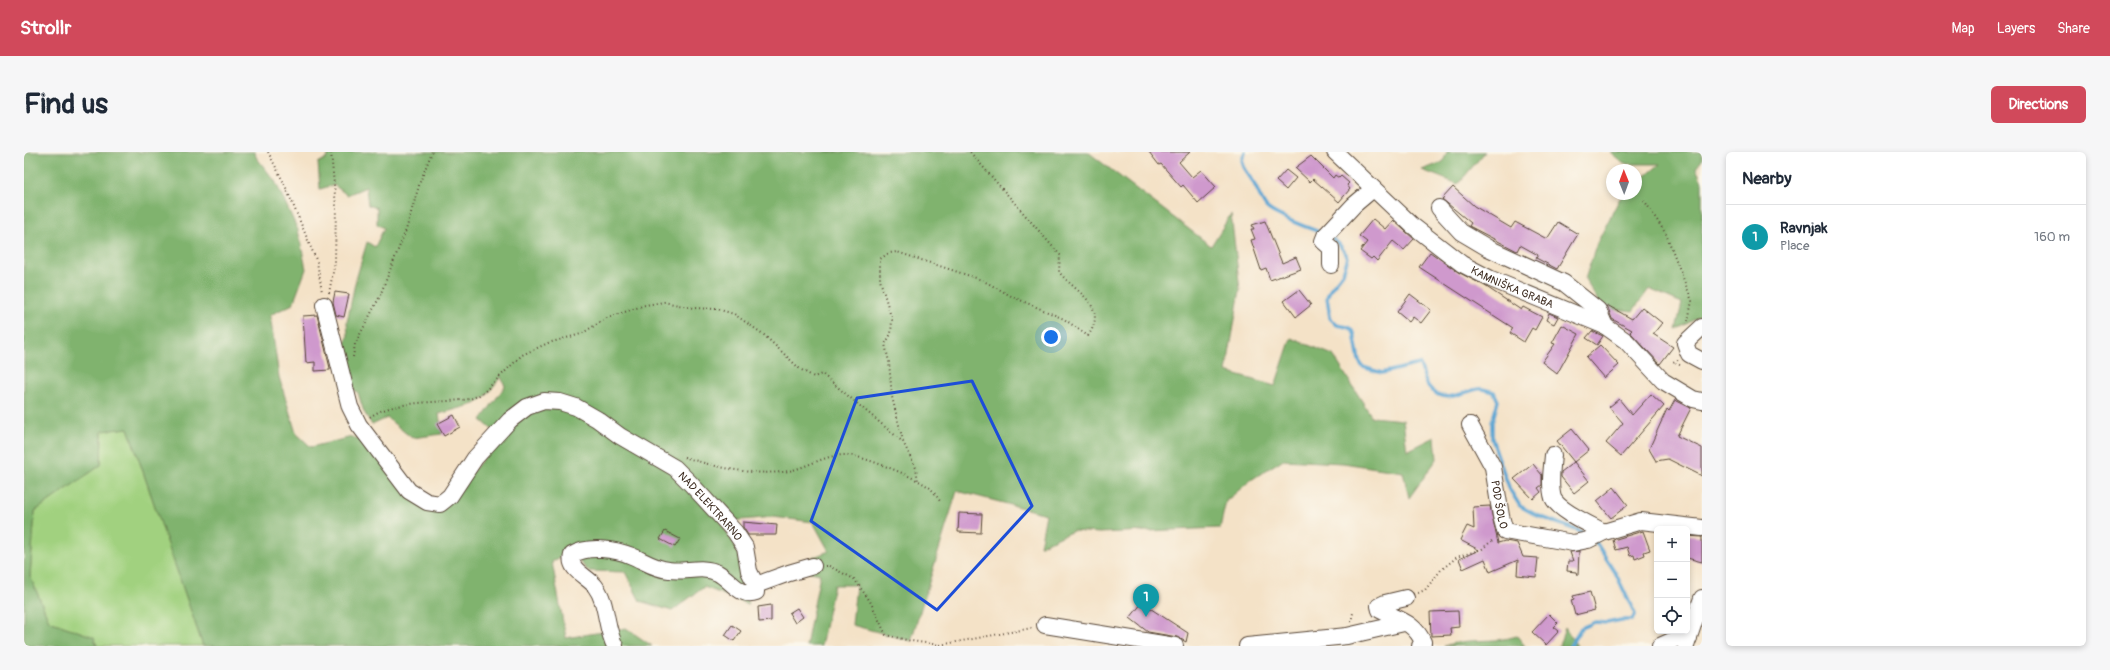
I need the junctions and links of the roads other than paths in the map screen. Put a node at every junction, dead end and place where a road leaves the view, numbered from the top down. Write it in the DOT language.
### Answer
graph roads {
  1 [pos="1335,152"];
  2 [pos="1373,189"];
  3 [pos="1439,208"];
  4 [pos="1331,264"];
  5 [pos="324,306"];
  6 [pos="1695,325"];
  7 [pos="1605,326"];
  8 [pos="1702,361"];
  9 [pos="1702,401"];
  10 [pos="1470,425"];
  11 [pos="1553,455"];
  12 [pos="1702,528"];
  13 [pos="1597,536"];
  14 [pos="813,566"];
  15 [pos="756,585"];
  16 [pos="1406,598"];
  17 [pos="1702,598"];
  18 [pos="1404,623"];
  19 [pos="1045,625"];
  20 [pos="1688,642"];
  21 [pos="615,646"];
  22 [pos="1175,646"];
  23 [pos="1247,646"];
  24 [pos="1420,646"];
  25 [pos="1660,646"];
  1 -- 2 [label="street, KAMNIŠKA GRABA"];
  2 -- 4 [label="street"];
  2 -- 7 [label="street, KAMNIŠKA GRABA"];
  3 -- 7 [label="street"];
  5 -- 15 [label="street, NAD ELEKTRARNO"];
  6 -- 8 [label="street"];
  7 -- 9 [label="street, KAMNIŠKA GRABA"];
  10 -- 13 [label="street, POD ŠOLO"];
  11 -- 13 [label="street"];
  12 -- 13 [label="street, POD ŠOLO"];
  14 -- 15 [label="street"];
  15 -- 21 [label="street"];
  16 -- 18 [label="street"];
  17 -- 20 [label="street"];
  18 -- 23 [label="street"];
  18 -- 24 [label="street"];
  19 -- 22 [label="street"];
  20 -- 25 [label="street"];
}
